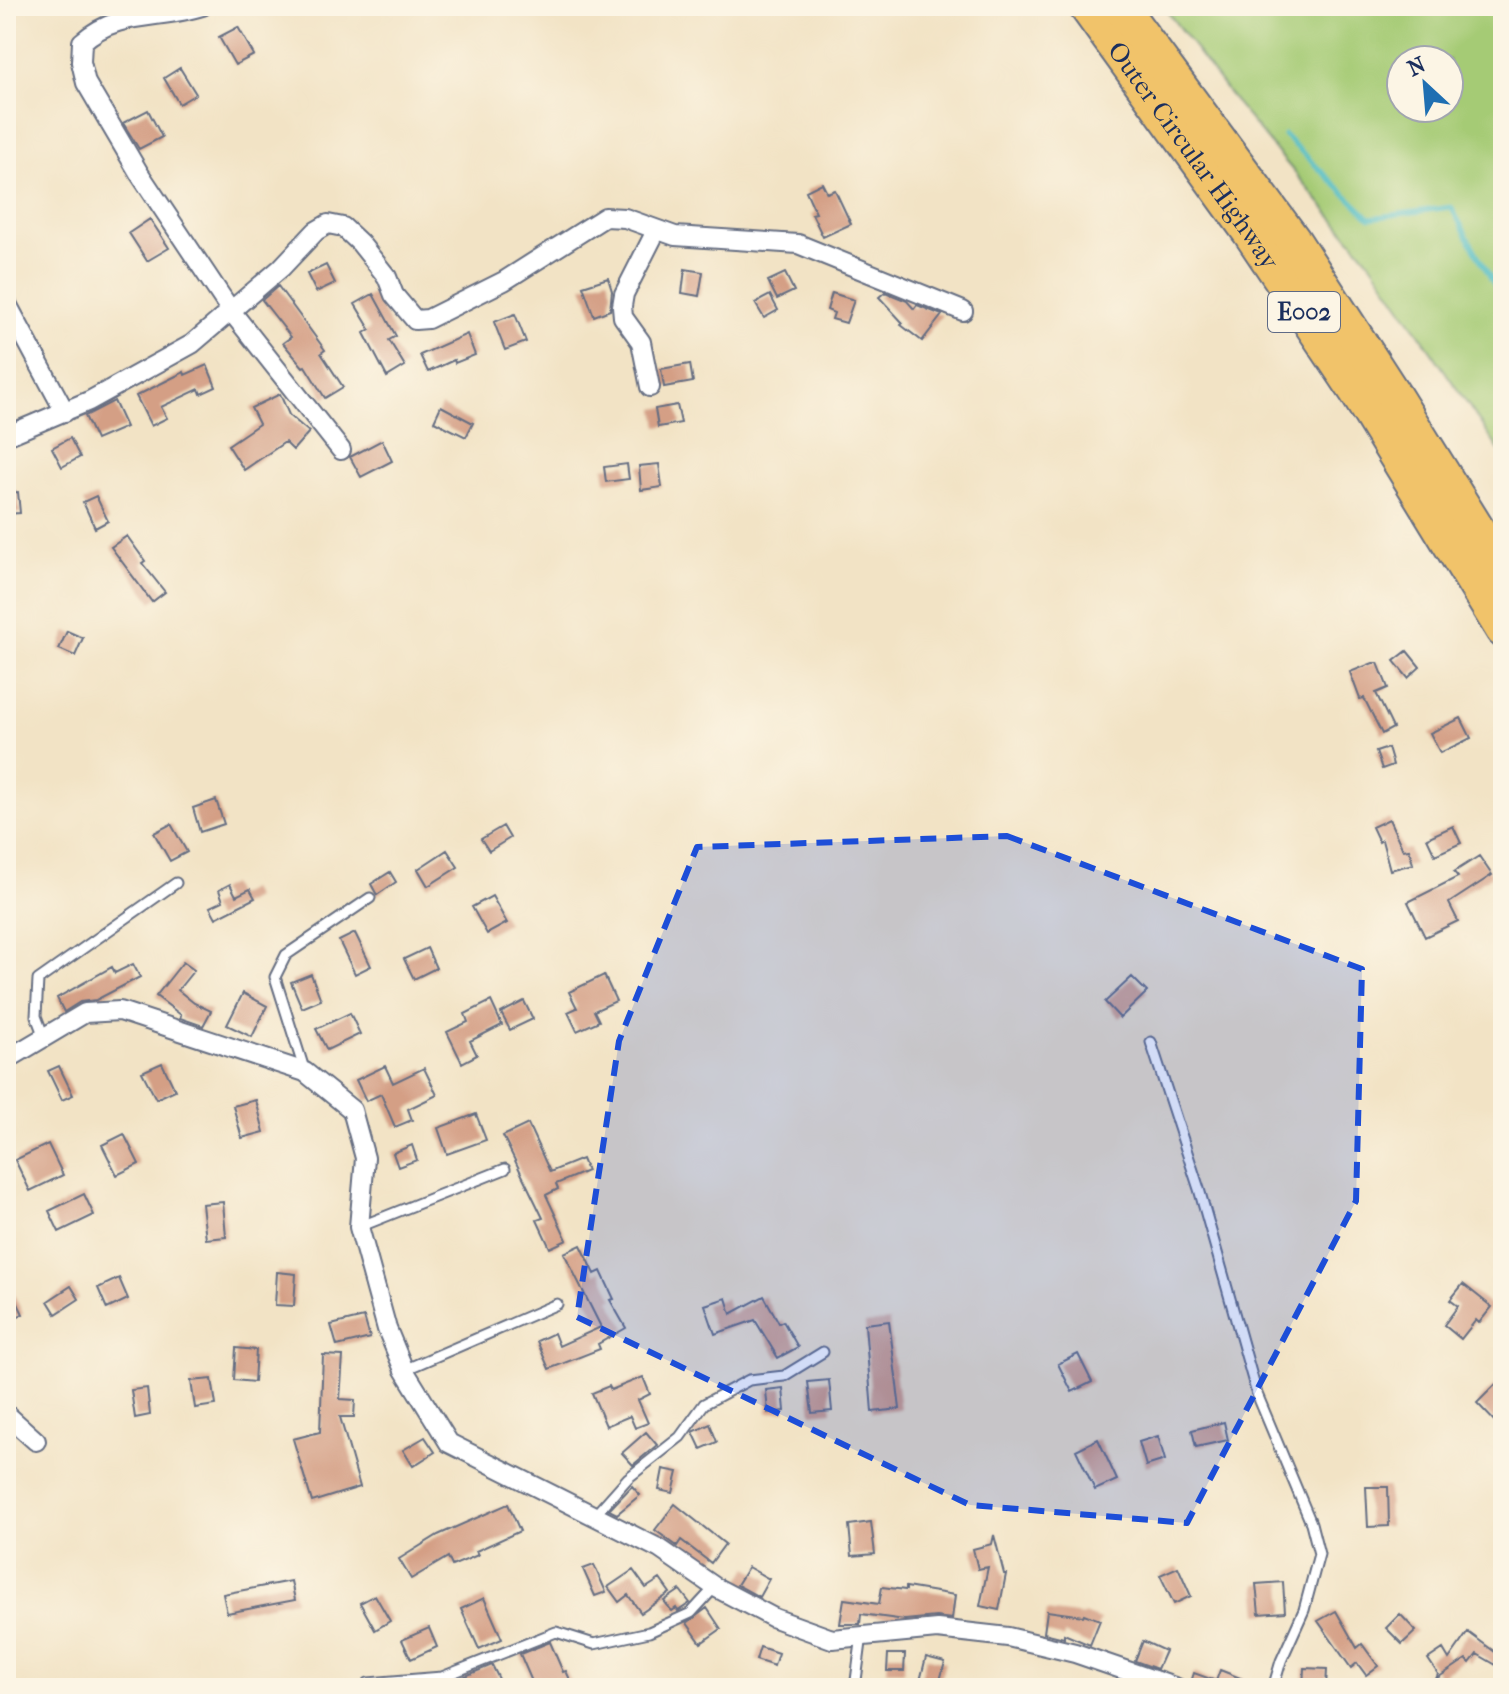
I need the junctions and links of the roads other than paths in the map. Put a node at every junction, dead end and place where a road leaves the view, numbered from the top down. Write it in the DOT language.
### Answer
graph roads {
  1 [pos="202,6"];
  2 [pos="1086,6"];
  3 [pos="1120,6"];
  4 [pos="656,231"];
  5 [pos="6,302"];
  6 [pos="231,311"];
  7 [pos="963,311"];
  8 [pos="650,387"];
  9 [pos="65,412"];
  10 [pos="6,436"];
  11 [pos="341,450"];
  12 [pos="1503,571"];
  13 [pos="1503,630"];
  14 [pos="176,883"];
  15 [pos="370,898"];
  16 [pos="44,1037"];
  17 [pos="1151,1042"];
  18 [pos="6,1060"];
  19 [pos="305,1072"];
  20 [pos="505,1169"];
  21 [pos="359,1227"];
  22 [pos="557,1304"];
  23 [pos="823,1352"];
  24 [pos="404,1370"];
  25 [pos="6,1414"];
  26 [pos="36,1441"];
  27 [pos="595,1515"];
  28 [pos="715,1587"];
  29 [pos="862,1635"];
  30 [pos="368,1683"];
  31 [pos="855,1688"];
  32 [pos="1177,1688"];
  33 [pos="1273,1688"];
  1 -- 6 [label="street"];
  2 -- 13 [label="highway, Outer Circular Highway / E002"];
  3 -- 12 [label="highway, Outer Circular Highway / E002"];
  4 -- 6 [label="street"];
  4 -- 7 [label="street"];
  4 -- 8 [label="street"];
  5 -- 9 [label="street"];
  6 -- 9 [label="street"];
  6 -- 11 [label="street"];
  9 -- 10 [label="street"];
  14 -- 16 [label="lane"];
  15 -- 19 [label="lane"];
  16 -- 18 [label="street"];
  16 -- 19 [label="street"];
  17 -- 33 [label="lane"];
  19 -- 21 [label="street"];
  20 -- 21 [label="lane"];
  21 -- 24 [label="street"];
  22 -- 24 [label="lane"];
  23 -- 27 [label="lane"];
  24 -- 27 [label="street"];
  25 -- 26 [label="street"];
  27 -- 28 [label="street"];
  28 -- 29 [label="street"];
  28 -- 30 [label="lane"];
  29 -- 31 [label="lane"];
  29 -- 32 [label="street"];
}
